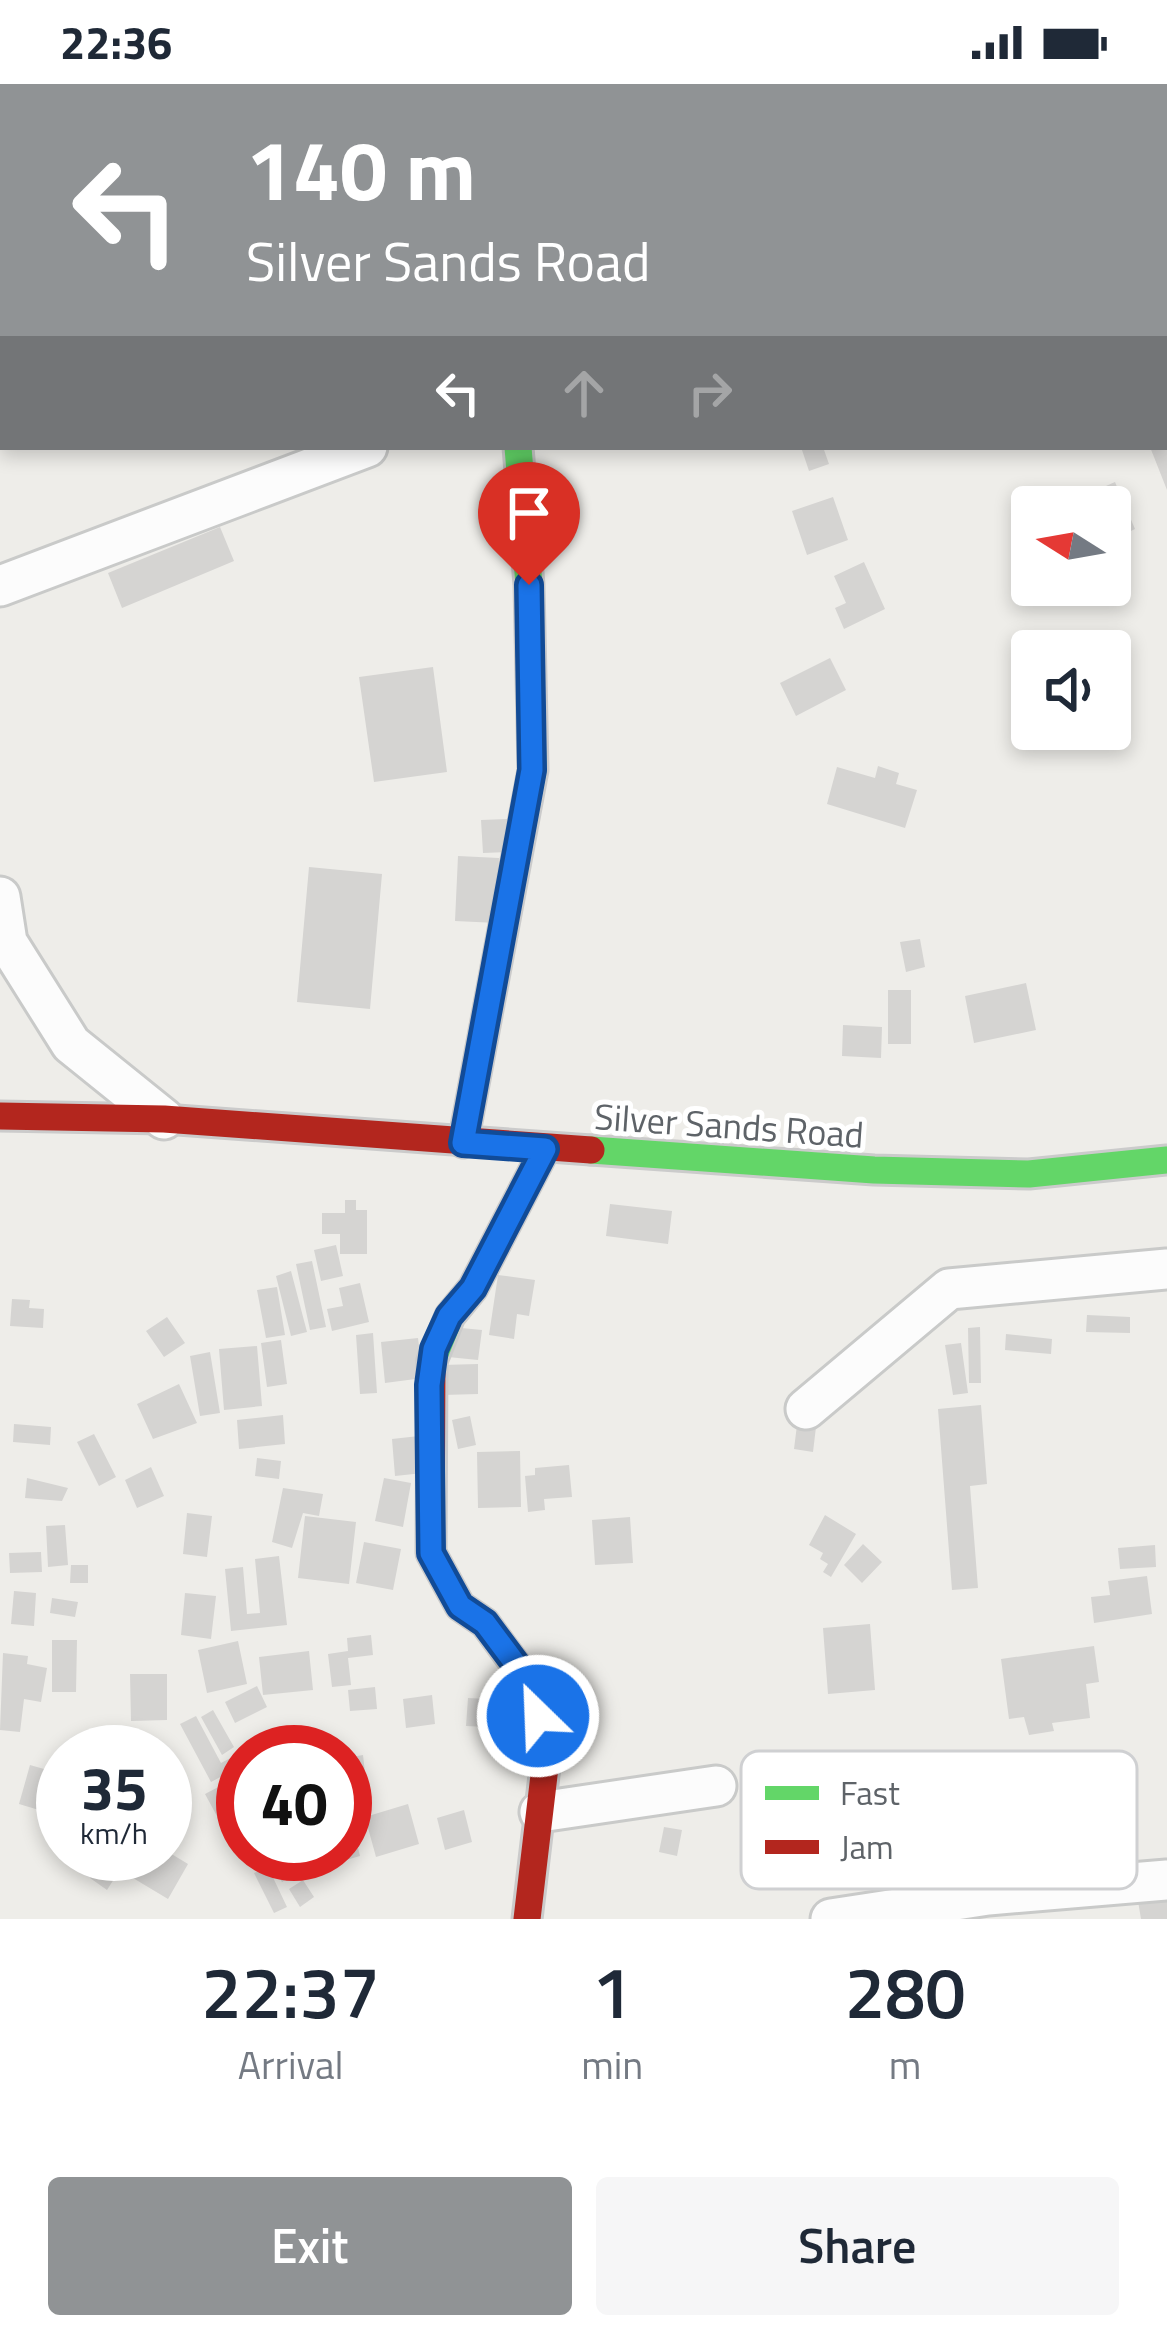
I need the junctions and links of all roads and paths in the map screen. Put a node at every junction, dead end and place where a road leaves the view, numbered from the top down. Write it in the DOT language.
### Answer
graph roads {
  1 [pos="359,450"];
  2 [pos="518,450"];
  3 [pos="0,586"];
  4 [pos="0,897"];
  5 [pos="0,1116"];
  6 [pos="164,1119"];
  7 [pos="463,1143"];
  8 [pos="545,1149"];
  9 [pos="1167,1160"];
  10 [pos="1167,1268"];
  11 [pos="806,1408"];
  12 [pos="716,1786"];
  13 [pos="540,1812"];
  14 [pos="1167,1880"];
  15 [pos="1137,1885"];
  16 [pos="1108,1889"];
  17 [pos="989,1907"];
  18 [pos="527,1919"];
  19 [pos="831,1919"];
  1 -- 3 [label="street"];
  2 -- 7 [label="street"];
  4 -- 6 [label="street"];
  5 -- 6 [label="street, Silver Sands Road"];
  6 -- 7 [label="street, Silver Sands Road"];
  7 -- 8 [label="street, Silver Sands Road"];
  8 -- 9 [label="street, Silver Sands Road"];
  8 -- 13 [label="street"];
  10 -- 11 [label="street"];
  12 -- 13 [label="street"];
  13 -- 18 [label="street"];
  14 -- 15 [label="street"];
  16 -- 17 [label="street"];
  17 -- 19 [label="street"];
}
